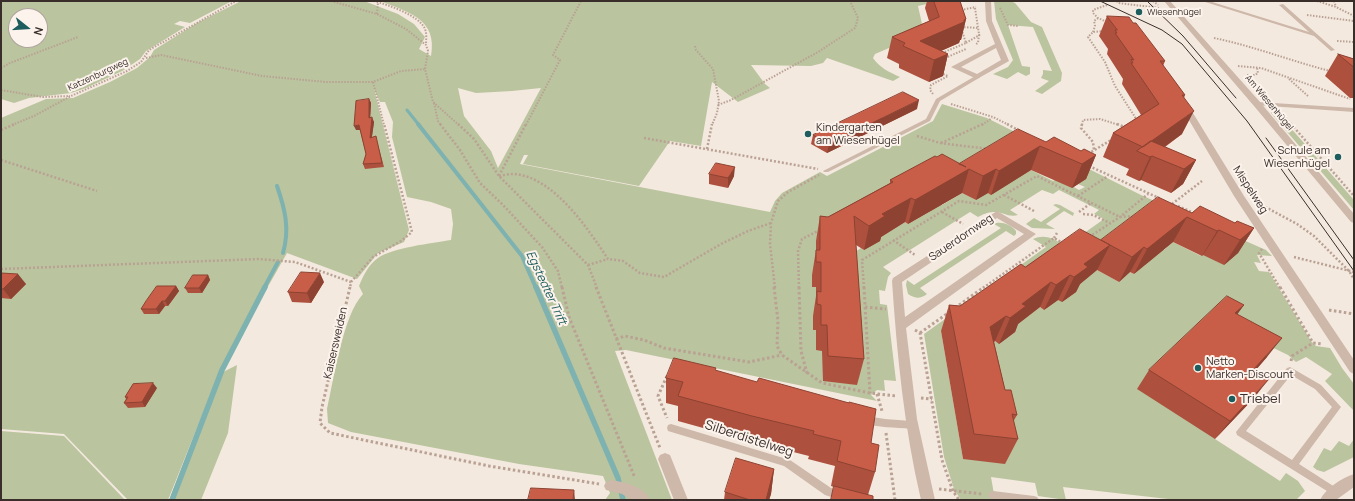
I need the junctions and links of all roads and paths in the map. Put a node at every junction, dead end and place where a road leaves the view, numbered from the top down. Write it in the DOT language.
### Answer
graph roads {
  1 [pos="236,1"];
  2 [pos="331,1"];
  3 [pos="374,1"];
  4 [pos="581,1"];
  5 [pos="850,1"];
  6 [pos="1117,1"];
  7 [pos="1167,1"];
  8 [pos="1204,1"];
  9 [pos="1317,1"];
  10 [pos="1334,1"];
  11 [pos="378,2"];
  12 [pos="988,2"];
  13 [pos="1107,5"];
  14 [pos="1281,5"];
  15 [pos="1336,7"];
  16 [pos="975,8"];
  17 [pos="1174,9"];
  18 [pos="1187,9"];
  19 [pos="957,11"];
  20 [pos="377,14"];
  21 [pos="1354,16"];
  22 [pos="1098,18"];
  23 [pos="1267,20"];
  24 [pos="959,22"];
  25 [pos="1300,22"];
  26 [pos="1112,24"];
  27 [pos="1018,26"];
  28 [pos="960,27"];
  29 [pos="979,28"];
  30 [pos="1110,31"];
  31 [pos="1093,32"];
  32 [pos="981,34"];
  33 [pos="1316,35"];
  34 [pos="78,37"];
  35 [pos="1214,38"];
  36 [pos="966,43"];
  37 [pos="999,44"];
  38 [pos="426,45"];
  39 [pos="695,46"];
  40 [pos="1333,50"];
  41 [pos="938,55"];
  42 [pos="146,58"];
  43 [pos="941,61"];
  44 [pos="1238,66"];
  45 [pos="1,68"];
  46 [pos="1257,68"];
  47 [pos="425,69"];
  48 [pos="1336,72"];
  49 [pos="941,73"];
  50 [pos="1247,75"];
  51 [pos="978,77"];
  52 [pos="1287,77"];
  53 [pos="373,82"];
  54 [pos="1,90"];
  55 [pos="71,96"];
  56 [pos="1179,98"];
  57 [pos="938,100"];
  58 [pos="1354,101"];
  59 [pos="433,102"];
  60 [pos="1257,104"];
  61 [pos="718,105"];
  62 [pos="1322,108"];
  63 [pos="1354,110"];
  64 [pos="993,117"];
  65 [pos="1135,125"];
  66 [pos="1131,129"];
  67 [pos="1,130"];
  68 [pos="906,132"];
  69 [pos="1025,134"];
  70 [pos="644,138"];
  71 [pos="1113,139"];
  72 [pos="940,143"];
  73 [pos="707,149"];
  74 [pos="1094,150"];
  75 [pos="987,152"];
  76 [pos="1082,157"];
  77 [pos="1,160"];
  78 [pos="1083,164"];
  79 [pos="826,171"];
  80 [pos="1108,175"];
  81 [pos="499,176"];
  82 [pos="1202,181"];
  83 [pos="97,191"];
  84 [pos="1148,194"];
  85 [pos="1004,195"];
  86 [pos="1078,196"];
  87 [pos="1238,196"];
  88 [pos="1160,199"];
  89 [pos="1166,201"];
  90 [pos="1091,203"];
  91 [pos="1172,204"];
  92 [pos="941,211"];
  93 [pos="1034,211"];
  94 [pos="1079,212"];
  95 [pos="1083,214"];
  96 [pos="1139,216"];
  97 [pos="1201,216"];
  98 [pos="1120,217"];
  99 [pos="1354,220"];
  100 [pos="771,223"];
  101 [pos="1110,223"];
  102 [pos="826,226"];
  103 [pos="973,230"];
  104 [pos="1057,233"];
  105 [pos="1054,238"];
  106 [pos="893,240"];
  107 [pos="1086,240"];
  108 [pos="1067,245"];
  109 [pos="1272,246"];
  110 [pos="908,250"];
  111 [pos="608,258"];
  112 [pos="588,265"];
  113 [pos="1,269"];
  114 [pos="1349,271"];
  115 [pos="1354,272"];
  116 [pos="1354,278"];
  117 [pos="350,282"];
  118 [pos="865,307"];
  119 [pos="1313,308"];
  120 [pos="886,309"];
  121 [pos="1354,314"];
  122 [pos="902,325"];
  123 [pos="920,333"];
  124 [pos="616,339"];
  125 [pos="1313,343"];
  126 [pos="1338,346"];
  127 [pos="782,355"];
  128 [pos="670,368"];
  129 [pos="1354,369"];
  130 [pos="1290,370"];
  131 [pos="807,373"];
  132 [pos="877,394"];
  133 [pos="908,397"];
  134 [pos="932,399"];
  135 [pos="863,419"];
  136 [pos="885,424"];
  137 [pos="911,426"];
  138 [pos="671,428"];
  139 [pos="665,459"];
  140 [pos="1293,465"];
  141 [pos="1354,480"];
  142 [pos="611,486"];
  143 [pos="953,491"];
  144 [pos="927,494"];
  145 [pos="988,495"];
  146 [pos="1331,496"];
  147 [pos="643,500"];
  148 [pos="682,500"];
  149 [pos="859,500"];
  150 [pos="895,500"];
  151 [pos="959,500"];
  152 [pos="1034,500"];
  1 -- 42 [label="path, Katzenburgweg"];
  2 -- 20 [label="path"];
  3 -- 11 [label="path"];
  4 -- 81 [label="path"];
  5 -- 61 [label="path"];
  6 -- 17 [label="path"];
  7 -- 17 [label="street, Am Wiesenhügel"];
  8 -- 23 [label="lane"];
  9 -- 15 [label="path"];
  10 -- 15 [label="path"];
  11 -- 20 [label="path"];
  11 -- 38 [label="path"];
  12 -- 16 [label="path"];
  12 -- 27 [label="path"];
  12 -- 37 [label="street"];
  13 -- 22 [label="path"];
  14 -- 25 [label="lane"];
  15 -- 21 [label="path"];
  16 -- 19 [label="path"];
  16 -- 29 [label="path"];
  17 -- 18 [label="path"];
  17 -- 60 [label="street, Am Wiesenhügel"];
  20 -- 38 [label="path"];
  22 -- 26 [label="path"];
  22 -- 31 [label="path"];
  23 -- 25 [label="lane"];
  23 -- 33 [label="lane"];
  24 -- 28 [label="path"];
  25 -- 33 [label="lane"];
  28 -- 29 [label="path"];
  28 -- 36 [label="path"];
  29 -- 32 [label="path"];
  30 -- 31 [label="path"];
  31 -- 65 [label="path"];
  32 -- 36 [label="path"];
  32 -- 43 [label="path"];
  33 -- 40 [label="lane"];
  34 -- 45 [label="path"];
  35 -- 48 [label="path"];
  36 -- 41 [label="path"];
  37 -- 51 [label="street"];
  37 -- 51 [label="street"];
  38 -- 47 [label="path"];
  39 -- 61 [label="path"];
  42 -- 53 [label="path"];
  42 -- 55 [label="path, Katzenburgweg"];
  44 -- 46 [label="path"];
  46 -- 50 [label="path"];
  46 -- 52 [label="path"];
  47 -- 53 [label="path"];
  47 -- 59 [label="path"];
  49 -- 57 [label="path"];
  51 -- 57 [label="lane"];
  52 -- 58 [label="path"];
  52 -- 62 [label="path"];
  53 -- 117 [label="path"];
  54 -- 55 [label="path"];
  55 -- 67 [label="path, Katzenburgweg"];
  56 -- 87 [label="street, Mispelweg"];
  57 -- 64 [label="path"];
  57 -- 68 [label="lane"];
  59 -- 81 [label="path"];
  59 -- 147 [label="path"];
  60 -- 62 [label="lane"];
  60 -- 99 [label="street, Am Wiesenhügel"];
  61 -- 73 [label="path"];
  62 -- 63 [label="lane"];
  64 -- 69 [label="path"];
  64 -- 72 [label="path"];
  66 -- 74 [label="path"];
  68 -- 72 [label="path"];
  68 -- 79 [label="lane"];
  70 -- 73 [label="path"];
  71 -- 74 [label="path"];
  72 -- 75 [label="path"];
  73 -- 79 [label="path"];
  74 -- 76 [label="path"];
  77 -- 83 [label="path"];
  78 -- 80 [label="path"];
  79 -- 100 [label="path"];
  80 -- 84 [label="path"];
  80 -- 86 [label="path"];
  81 -- 111 [label="path"];
  81 -- 112 [label="path"];
  82 -- 91 [label="path"];
  84 -- 88 [label="path"];
  84 -- 98 [label="path"];
  85 -- 93 [label="path"];
  87 -- 109 [label="street, Mispelweg"];
  87 -- 114 [label="path"];
  89 -- 91 [label="path"];
  90 -- 94 [label="path"];
  91 -- 97 [label="path"];
  92 -- 103 [label="path"];
  95 -- 101 [label="path"];
  96 -- 98 [label="path"];
  98 -- 101 [label="path"];
  100 -- 111 [label="path"];
  100 -- 127 [label="path"];
  101 -- 107 [label="path"];
  102 -- 131 [label="path"];
  103 -- 122 [label="street, Sauerdornweg"];
  103 -- 122 [label="street, Sauerdornweg"];
  104 -- 105 [label="path"];
  105 -- 108 [label="path"];
  105 -- 123 [label="path"];
  106 -- 110 [label="path"];
  109 -- 114 [label="path"];
  109 -- 119 [label="street, Mispelweg"];
  109 -- 125 [label="path"];
  111 -- 112 [label="path"];
  112 -- 124 [label="path"];
  113 -- 117 [label="path"];
  114 -- 115 [label="path"];
  114 -- 116 [label="path"];
  117 -- 142 [label="path, Kaisersweiden"];
  118 -- 120 [label="path"];
  119 -- 121 [label="path"];
  119 -- 126 [label="street, Mispelweg"];
  122 -- 123 [label="path"];
  122 -- 133 [label="street, Sauerdornweg"];
  123 -- 134 [label="path"];
  124 -- 127 [label="path"];
  124 -- 139 [label="path"];
  125 -- 126 [label="path"];
  125 -- 130 [label="path"];
  126 -- 129 [label="street, Mispelweg"];
  127 -- 131 [label="path"];
  128 -- 138 [label="path"];
  130 -- 140 [label="lane"];
  130 -- 140 [label="lane"];
  131 -- 132 [label="path"];
  132 -- 133 [label="path"];
  132 -- 136 [label="path"];
  133 -- 134 [label="path"];
  133 -- 137 [label="street, Sauerdornweg"];
  134 -- 143 [label="path"];
  135 -- 136 [label="lane"];
  136 -- 137 [label="lane"];
  136 -- 150 [label="path"];
  137 -- 144 [label="street, Sauerdornweg"];
  138 -- 149 [label="lane, Silberdistelweg"];
  139 -- 148 [label="street"];
  140 -- 146 [label="lane"];
  141 -- 146 [label="street"];
  142 -- 147 [label="street"];
  143 -- 144 [label="path"];
  143 -- 145 [label="path"];
  143 -- 151 [label="path"];
  145 -- 152 [label="lane"];
}
